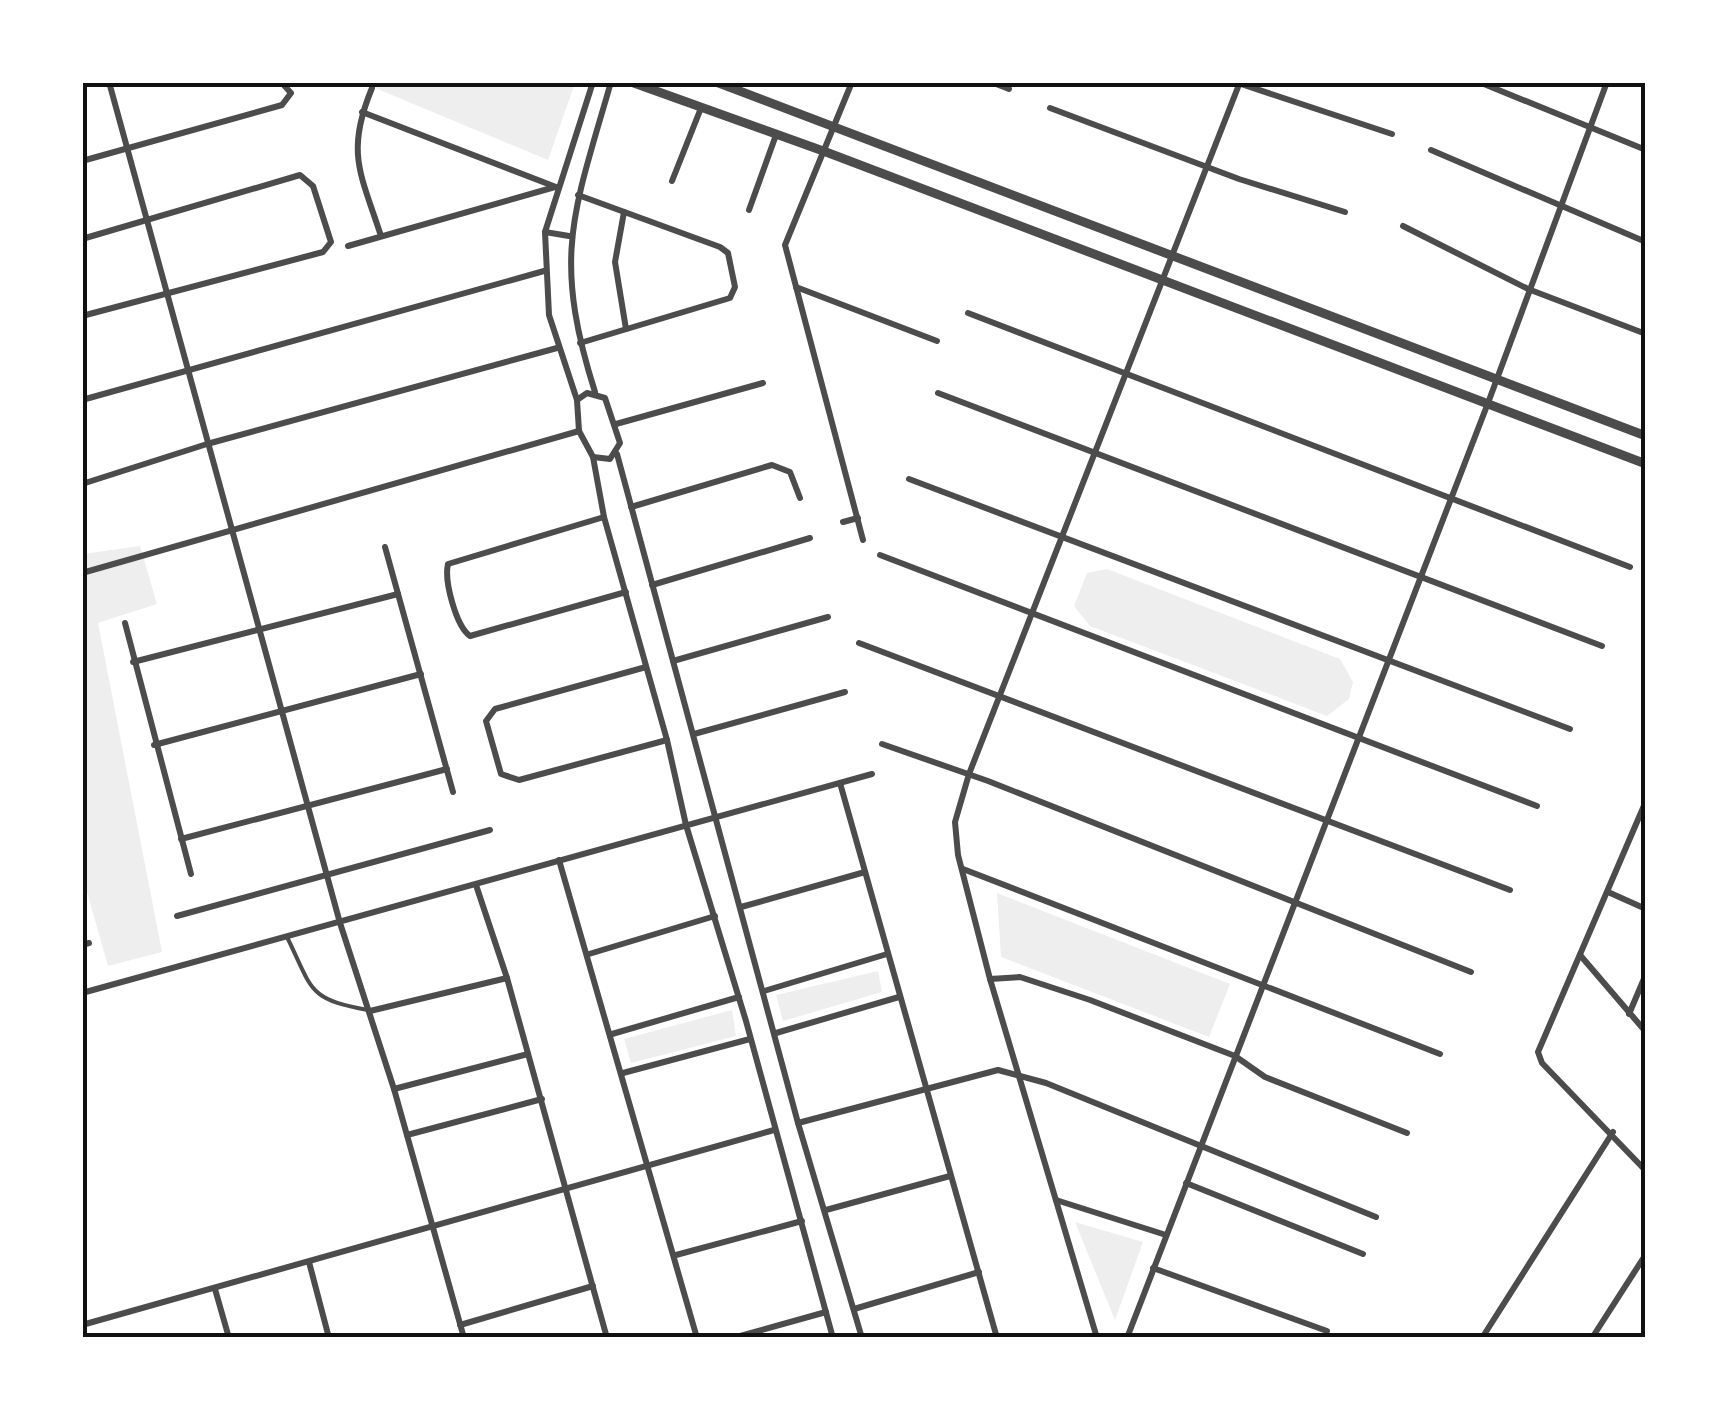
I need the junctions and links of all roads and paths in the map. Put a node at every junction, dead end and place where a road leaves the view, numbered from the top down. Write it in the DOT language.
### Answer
graph roads {
  1 [pos="109,82"];
  2 [pos="281,82"];
  3 [pos="593,82"];
  4 [pos="610,82"];
  5 [pos="631,82"];
  6 [pos="716,82"];
  7 [pos="852,82"];
  8 [pos="991,82"];
  9 [pos="1479,82"];
  10 [pos="1607,82"];
  11 [pos="1238,83"];
  12 [pos="372,88"];
  13 [pos="1009,89"];
  14 [pos="701,108"];
  15 [pos="1050,108"];
  16 [pos="362,112"];
  17 [pos="835,126"];
  18 [pos="1588,129"];
  19 [pos="1392,134"];
  20 [pos="776,135"];
  21 [pos="128,148"];
  22 [pos="1430,150"];
  23 [pos="1646,150"];
  24 [pos="826,152"];
  25 [pos="82,161"];
  26 [pos="1209,166"];
  27 [pos="672,181"];
  28 [pos="556,187"];
  29 [pos="578,195"];
  30 [pos="1559,209"];
  31 [pos="749,210"];
  32 [pos="624,212"];
  33 [pos="1345,212"];
  34 [pos="147,221"];
  35 [pos="1403,226"];
  36 [pos="545,232"];
  37 [pos="381,236"];
  38 [pos="569,236"];
  39 [pos="82,239"];
  40 [pos="1646,242"];
  41 [pos="348,246"];
  42 [pos="1173,255"];
  43 [pos="544,271"];
  44 [pos="1163,280"];
  45 [pos="795,286"];
  46 [pos="1528,290"];
  47 [pos="168,294"];
  48 [pos="968,313"];
  49 [pos="82,316"];
  50 [pos="626,328"];
  51 [pos="1646,334"];
  52 [pos="937,341"];
  53 [pos="580,344"];
  54 [pos="557,348"];
  55 [pos="190,373"];
  56 [pos="1125,373"];
  57 [pos="1497,377"];
  58 [pos="763,383"];
  59 [pos="596,392"];
  60 [pos="938,393"];
  61 [pos="82,400"];
  62 [pos="577,400"];
  63 [pos="1488,403"];
  64 [pos="616,424"];
  65 [pos="579,430"];
  66 [pos="1646,436"];
  67 [pos="207,444"];
  68 [pos="617,454"];
  69 [pos="1094,454"];
  70 [pos="593,457"];
  71 [pos="1646,464"];
  72 [pos="909,479"];
  73 [pos="82,484"];
  74 [pos="800,498"];
  75 [pos="1450,498"];
  76 [pos="631,507"];
  77 [pos="604,517"];
  78 [pos="858,518"];
  79 [pos="843,522"];
  80 [pos="234,530"];
  81 [pos="810,538"];
  82 [pos="1061,538"];
  83 [pos="864,540"];
  84 [pos="385,547"];
  85 [pos="880,555"];
  86 [pos="1630,567"];
  87 [pos="82,573"];
  88 [pos="1422,577"];
  89 [pos="652,585"];
  90 [pos="626,592"];
  91 [pos="398,594"];
  92 [pos="1032,610"];
  93 [pos="828,617"];
  94 [pos="125,623"];
  95 [pos="263,630"];
  96 [pos="860,643"];
  97 [pos="1602,646"];
  98 [pos="1388,660"];
  99 [pos="673,661"];
  100 [pos="133,662"];
  101 [pos="646,667"];
  102 [pos="421,674"];
  103 [pos="844,692"];
  104 [pos="1000,696"];
  105 [pos="284,711"];
  106 [pos="1570,729"];
  107 [pos="694,734"];
  108 [pos="1358,737"];
  109 [pos="667,740"];
  110 [pos="882,744"];
  111 [pos="154,745"];
  112 [pos="448,769"];
  113 [pos="872,774"];
  114 [pos="969,774"];
  115 [pos="840,783"];
  116 [pos="453,792"];
  117 [pos="1645,803"];
  118 [pos="310,804"];
  119 [pos="1536,806"];
  120 [pos="718,815"];
  121 [pos="1327,820"];
  122 [pos="686,825"];
  123 [pos="490,830"];
  124 [pos="181,839"];
  125 [pos="559,860"];
  126 [pos="962,869"];
  127 [pos="865,872"];
  128 [pos="191,874"];
  129 [pos="330,876"];
  130 [pos="476,885"];
  131 [pos="1510,890"];
  132 [pos="1608,892"];
  133 [pos="1296,901"];
  134 [pos="741,907"];
  135 [pos="1646,909"];
  136 [pos="177,916"];
  137 [pos="715,916"];
  138 [pos="340,923"];
  139 [pos="287,937"];
  140 [pos="589,954"];
  141 [pos="887,954"];
  142 [pos="1580,954"];
  143 [pos="1471,972"];
  144 [pos="1646,974"];
  145 [pos="507,978"];
  146 [pos="990,979"];
  147 [pos="1263,984"];
  148 [pos="764,991"];
  149 [pos="82,994"];
  150 [pos="899,996"];
  151 [pos="739,997"];
  152 [pos="370,1011"];
  153 [pos="1629,1014"];
  154 [pos="1646,1032"];
  155 [pos="612,1034"];
  156 [pos="776,1034"];
  157 [pos="750,1039"];
  158 [pos="529,1054"];
  159 [pos="1440,1054"];
  160 [pos="1235,1056"];
  161 [pos="623,1073"];
  162 [pos="1020,1074"];
  163 [pos="924,1087"];
  164 [pos="394,1090"];
  165 [pos="542,1098"];
  166 [pos="798,1122"];
  167 [pos="774,1130"];
  168 [pos="1612,1132"];
  169 [pos="1408,1133"];
  170 [pos="406,1135"];
  171 [pos="1200,1146"];
  172 [pos="650,1166"];
  173 [pos="1646,1171"];
  174 [pos="950,1176"];
  175 [pos="1186,1183"];
  176 [pos="567,1189"];
  177 [pos="1054,1200"];
  178 [pos="826,1210"];
  179 [pos="1376,1216"];
  180 [pos="802,1221"];
  181 [pos="430,1225"];
  182 [pos="1166,1235"];
  183 [pos="1364,1254"];
  184 [pos="1646,1254"];
  185 [pos="676,1256"];
  186 [pos="309,1262"];
  187 [pos="1153,1268"];
  188 [pos="979,1272"];
  189 [pos="593,1286"];
  190 [pos="215,1289"];
  191 [pos="854,1309"];
  192 [pos="826,1312"];
  193 [pos="460,1324"];
  194 [pos="82,1325"];
  195 [pos="1327,1331"];
  196 [pos="228,1338"];
  197 [pos="329,1338"];
  198 [pos="464,1338"];
  199 [pos="608,1338"];
  200 [pos="697,1338"];
  201 [pos="733,1338"];
  202 [pos="833,1338"];
  203 [pos="862,1338"];
  204 [pos="997,1338"];
  205 [pos="1097,1338"];
  206 [pos="1127,1338"];
  207 [pos="1482,1338"];
  208 [pos="1592,1338"];
  1 -- 21 [label="street"];
  2 -- 21 [label="street"];
  3 -- 28 [label="street"];
  4 -- 29 [label="street"];
  5 -- 14 [label="street"];
  6 -- 17 [label="street"];
  7 -- 17 [label="street"];
  8 -- 13 [label="street"];
  9 -- 18 [label="street"];
  10 -- 18 [label="street"];
  11 -- 19 [label="street"];
  11 -- 26 [label="street"];
  12 -- 16 [label="street"];
  14 -- 20 [label="street"];
  14 -- 27 [label="street"];
  15 -- 26 [label="street"];
  16 -- 28 [label="street"];
  16 -- 37 [label="street"];
  17 -- 24 [label="street"];
  17 -- 42 [label="street"];
  18 -- 23 [label="street"];
  18 -- 30 [label="street"];
  20 -- 24 [label="street"];
  20 -- 31 [label="street"];
  21 -- 25 [label="street"];
  21 -- 34 [label="street"];
  22 -- 30 [label="street"];
  24 -- 44 [label="street"];
  24 -- 45 [label="street"];
  26 -- 33 [label="street"];
  26 -- 42 [label="street"];
  28 -- 36 [label="street"];
  28 -- 37 [label="street"];
  29 -- 32 [label="street"];
  29 -- 38 [label="street"];
  30 -- 40 [label="street"];
  30 -- 46 [label="street"];
  32 -- 50 [label="street"];
  32 -- 50 [label="street"];
  34 -- 39 [label="street"];
  34 -- 47 [label="street"];
  34 -- 47 [label="street"];
  35 -- 46 [label="street"];
  36 -- 38 [label="street"];
  36 -- 43 [label="street"];
  37 -- 41 [label="street"];
  38 -- 53 [label="street"];
  42 -- 44 [label="street"];
  42 -- 57 [label="street"];
  43 -- 54 [label="street"];
  43 -- 55 [label="street"];
  44 -- 56 [label="street"];
  44 -- 63 [label="street"];
  45 -- 52 [label="street"];
  45 -- 78 [label="street"];
  46 -- 51 [label="street"];
  46 -- 57 [label="street"];
  47 -- 49 [label="street"];
  47 -- 55 [label="street"];
  48 -- 56 [label="street"];
  50 -- 53 [label="street"];
  53 -- 59 [label="street"];
  54 -- 62 [label="street"];
  54 -- 67 [label="street"];
  55 -- 61 [label="street"];
  55 -- 67 [label="street"];
  56 -- 69 [label="street"];
  56 -- 75 [label="street"];
  57 -- 63 [label="street"];
  57 -- 66 [label="street"];
  58 -- 64 [label="street"];
  59 -- 62 [label="street"];
  59 -- 64 [label="street"];
  60 -- 69 [label="street"];
  62 -- 65 [label="street"];
  63 -- 71 [label="street"];
  63 -- 75 [label="street"];
  64 -- 68 [label="street"];
  65 -- 70 [label="street"];
  65 -- 80 [label="street"];
  67 -- 73 [label="street"];
  67 -- 80 [label="street"];
  68 -- 70 [label="street"];
  68 -- 76 [label="street"];
  69 -- 82 [label="street"];
  69 -- 88 [label="street"];
  70 -- 77 [label="street"];
  72 -- 82 [label="street"];
  74 -- 76 [label="street"];
  75 -- 86 [label="street"];
  75 -- 88 [label="street"];
  76 -- 89 [label="street"];
  77 -- 90 [label="street"];
  77 -- 90 [label="street"];
  78 -- 79 [label="street"];
  78 -- 83 [label="street"];
  80 -- 87 [label="street"];
  80 -- 95 [label="street"];
  81 -- 89 [label="street"];
  82 -- 92 [label="street"];
  82 -- 98 [label="street"];
  84 -- 91 [label="street"];
  85 -- 92 [label="street"];
  88 -- 97 [label="street"];
  88 -- 98 [label="street"];
  89 -- 99 [label="street"];
  90 -- 101 [label="street"];
  91 -- 95 [label="street"];
  91 -- 102 [label="street"];
  92 -- 104 [label="street"];
  92 -- 108 [label="street"];
  93 -- 99 [label="street"];
  94 -- 100 [label="street"];
  95 -- 100 [label="street"];
  95 -- 105 [label="street"];
  96 -- 104 [label="street"];
  98 -- 106 [label="street"];
  98 -- 108 [label="street"];
  99 -- 107 [label="street"];
  100 -- 111 [label="street"];
  101 -- 109 [label="street"];
  101 -- 109 [label="street"];
  102 -- 105 [label="street"];
  102 -- 112 [label="street"];
  103 -- 107 [label="street"];
  104 -- 114 [label="street"];
  104 -- 121 [label="street"];
  105 -- 111 [label="street"];
  105 -- 118 [label="street"];
  107 -- 120 [label="street"];
  108 -- 119 [label="street"];
  108 -- 121 [label="street"];
  109 -- 122 [label="street"];
  110 -- 114 [label="street"];
  111 -- 124 [label="street"];
  112 -- 116 [label="street"];
  112 -- 118 [label="street"];
  113 -- 115 [label="street"];
  114 -- 126 [label="street"];
  114 -- 133 [label="street"];
  115 -- 120 [label="street"];
  115 -- 127 [label="street"];
  117 -- 132 [label="street"];
  118 -- 124 [label="street"];
  118 -- 129 [label="street"];
  120 -- 122 [label="street"];
  120 -- 134 [label="street"];
  121 -- 131 [label="street"];
  121 -- 133 [label="street"];
  122 -- 125 [label="street"];
  122 -- 137 [label="street"];
  123 -- 129 [label="street"];
  124 -- 128 [label="street"];
  125 -- 130 [label="street"];
  125 -- 140 [label="street"];
  126 -- 146 [label="street"];
  126 -- 147 [label="street"];
  127 -- 134 [label="street"];
  127 -- 141 [label="street"];
  129 -- 136 [label="street"];
  129 -- 138 [label="street"];
  130 -- 138 [label="street"];
  130 -- 145 [label="street"];
  132 -- 135 [label="street"];
  132 -- 142 [label="street"];
  133 -- 143 [label="street"];
  133 -- 147 [label="street"];
  134 -- 148 [label="street"];
  137 -- 140 [label="street"];
  137 -- 151 [label="street"];
  138 -- 139 [label="street"];
  138 -- 152 [label="street"];
  139 -- 149 [label="street"];
  139 -- 152 [label="lane"];
  140 -- 155 [label="street"];
  141 -- 148 [label="street"];
  141 -- 150 [label="street"];
  142 -- 153 [label="street"];
  142 -- 168 [label="street"];
  144 -- 153 [label="street"];
  145 -- 152 [label="street"];
  145 -- 158 [label="street"];
  146 -- 160 [label="street"];
  146 -- 162 [label="street"];
  147 -- 159 [label="street"];
  147 -- 160 [label="street"];
  148 -- 156 [label="street"];
  150 -- 156 [label="street"];
  150 -- 163 [label="street"];
  151 -- 155 [label="street"];
  151 -- 157 [label="street"];
  152 -- 164 [label="street"];
  153 -- 154 [label="street"];
  155 -- 161 [label="street"];
  156 -- 166 [label="street"];
  157 -- 161 [label="street"];
  157 -- 167 [label="street"];
  158 -- 164 [label="street"];
  158 -- 165 [label="street"];
  160 -- 169 [label="street"];
  160 -- 171 [label="street"];
  161 -- 172 [label="street"];
  162 -- 163 [label="street"];
  162 -- 171 [label="street"];
  162 -- 177 [label="street"];
  163 -- 166 [label="street"];
  163 -- 174 [label="street"];
  164 -- 170 [label="street"];
  165 -- 170 [label="street"];
  165 -- 176 [label="street"];
  166 -- 178 [label="street"];
  167 -- 172 [label="street"];
  167 -- 180 [label="street"];
  168 -- 173 [label="street"];
  168 -- 207 [label="street"];
  170 -- 181 [label="street"];
  171 -- 175 [label="street"];
  171 -- 179 [label="street"];
  172 -- 176 [label="street"];
  172 -- 185 [label="street"];
  174 -- 178 [label="street"];
  174 -- 188 [label="street"];
  175 -- 182 [label="street"];
  175 -- 183 [label="street"];
  176 -- 181 [label="street"];
  176 -- 189 [label="street"];
  177 -- 182 [label="street"];
  177 -- 205 [label="street"];
  178 -- 191 [label="street"];
  180 -- 185 [label="street"];
  180 -- 192 [label="street"];
  181 -- 186 [label="street"];
  181 -- 193 [label="street"];
  182 -- 187 [label="street"];
  184 -- 208 [label="street"];
  185 -- 200 [label="street"];
  186 -- 190 [label="street"];
  186 -- 197 [label="street"];
  187 -- 195 [label="street"];
  187 -- 206 [label="street"];
  188 -- 191 [label="street"];
  188 -- 204 [label="street"];
  189 -- 193 [label="street"];
  189 -- 199 [label="street"];
  190 -- 194 [label="street"];
  190 -- 196 [label="street"];
  191 -- 203 [label="street"];
  192 -- 201 [label="street"];
  192 -- 202 [label="street"];
  193 -- 198 [label="street"];
}
